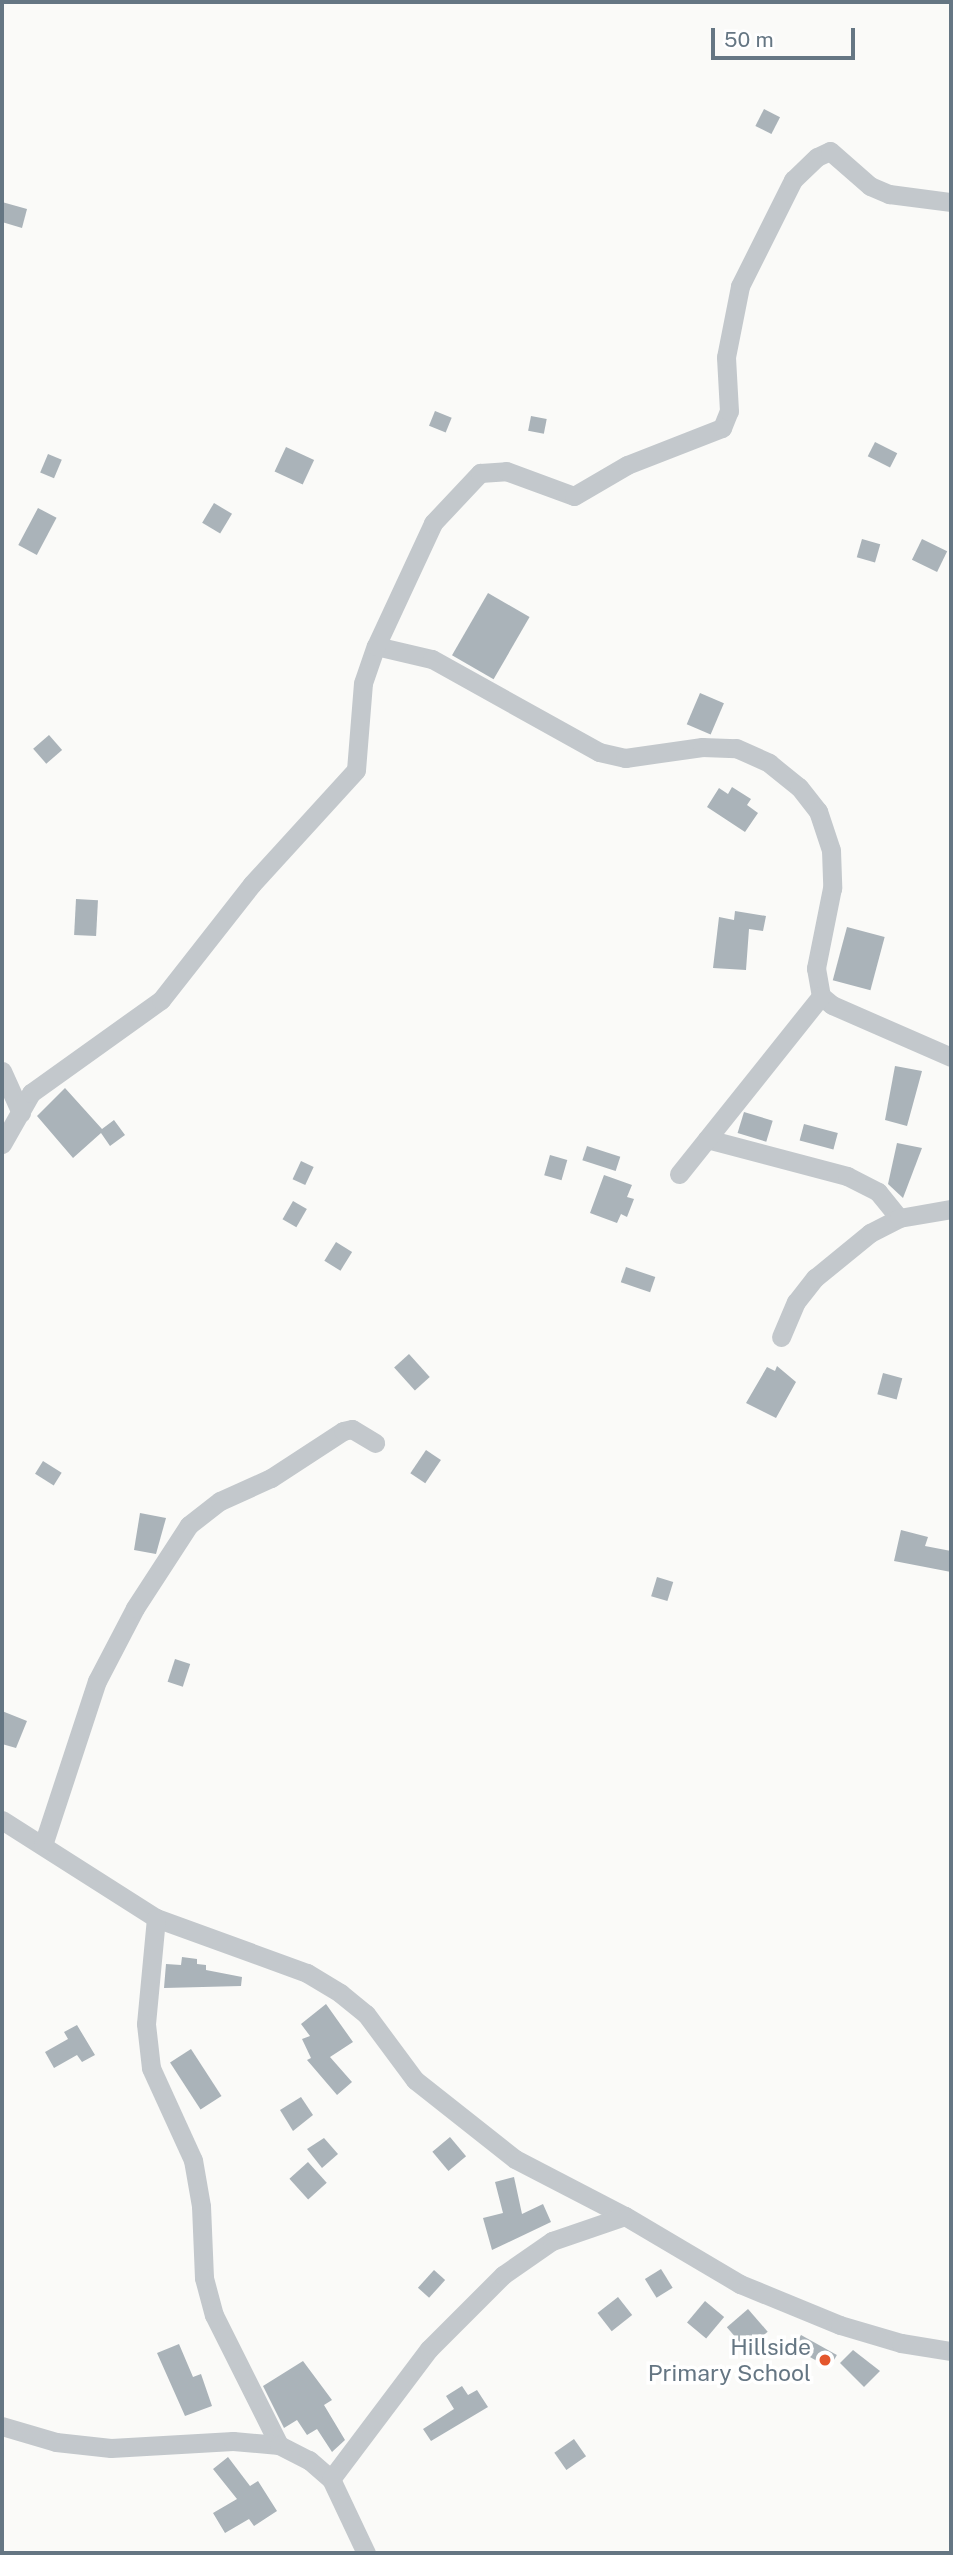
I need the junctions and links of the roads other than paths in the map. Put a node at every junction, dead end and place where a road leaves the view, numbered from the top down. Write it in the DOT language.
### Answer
graph roads {
  1 [pos="951,202"];
  2 [pos="376,646"];
  3 [pos="821,996"];
  4 [pos="951,1057"];
  5 [pos="2,1071"];
  6 [pos="21,1113"];
  7 [pos="707,1139"];
  8 [pos="2,1144"];
  9 [pos="679,1174"];
  10 [pos="951,1209"];
  11 [pos="899,1218"];
  12 [pos="781,1337"];
  13 [pos="375,1443"];
  14 [pos="2,1820"];
  15 [pos="43,1845"];
  16 [pos="156,1918"];
  17 [pos="625,2216"];
  18 [pos="951,2351"];
  19 [pos="2,2426"];
  20 [pos="279,2445"];
  21 [pos="331,2479"];
  22 [pos="366,2553"];
  1 -- 2 [label="street"];
  2 -- 3 [label="street"];
  2 -- 6 [label="street"];
  3 -- 4 [label="street"];
  3 -- 7 [label="street"];
  5 -- 6 [label="street"];
  6 -- 8 [label="street"];
  7 -- 9 [label="street"];
  7 -- 11 [label="street"];
  10 -- 11 [label="street"];
  11 -- 12 [label="street"];
  13 -- 15 [label="street"];
  14 -- 15 [label="street"];
  15 -- 16 [label="street"];
  16 -- 17 [label="street"];
  16 -- 20 [label="street"];
  17 -- 18 [label="street"];
  17 -- 21 [label="street"];
  19 -- 20 [label="street"];
  20 -- 21 [label="street"];
  21 -- 22 [label="street"];
}
